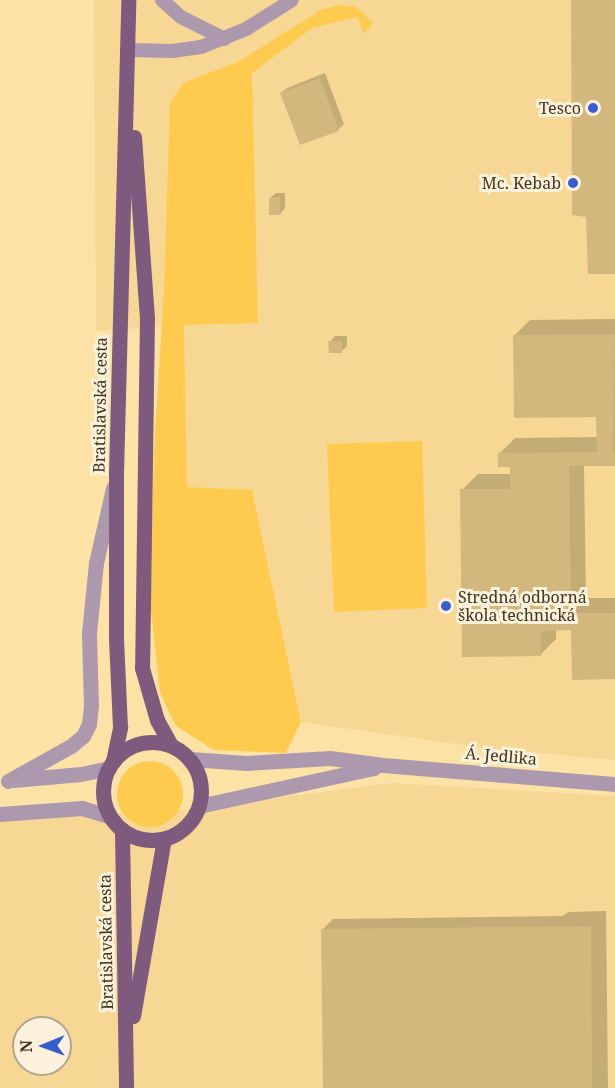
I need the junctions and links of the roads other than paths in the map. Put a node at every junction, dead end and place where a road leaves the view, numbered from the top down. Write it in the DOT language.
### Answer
graph roads {
  1 [pos="128,0"];
  2 [pos="162,0"];
  3 [pos="292,0"];
  4 [pos="225,39"];
  5 [pos="128,50"];
  6 [pos="116,473"];
  7 [pos="171,745"];
  8 [pos="190,759"];
  9 [pos="111,764"];
  10 [pos="383,765"];
  11 [pos="4,781"];
  12 [pos="615,784"];
  13 [pos="200,806"];
  14 [pos="0,814"];
  15 [pos="109,816"];
  16 [pos="122,831"];
  17 [pos="164,839"];
  18 [pos="126,1053"];
  19 [pos="126,1088"];
  1 -- 5 [label="main road, Bratislavská cesta"];
  2 -- 4 [label="lane"];
  3 -- 4 [label="lane"];
  4 -- 5 [label="lane"];
  5 -- 6 [label="main road, Bratislavská cesta"];
  5 -- 7 [label="main road, Bratislavská cesta"];
  6 -- 9 [label="main road, Bratislavská cesta"];
  6 -- 11 [label="street"];
  7 -- 8 [label="main road, Bratislavská cesta"];
  7 -- 9 [label="main road"];
  8 -- 10 [label="street, Á. Jedlika"];
  8 -- 13 [label="main road"];
  9 -- 11 [label="street"];
  9 -- 15 [label="main road, Bratislavská cesta"];
  10 -- 12 [label="street, Á. Jedlika"];
  10 -- 13 [label="street, Á. Jedlika"];
  13 -- 17 [label="main road"];
  14 -- 15 [label="street"];
  15 -- 16 [label="main road"];
  16 -- 17 [label="main road"];
  16 -- 18 [label="main road, Bratislavská cesta"];
  17 -- 18 [label="main road, Bratislavská cesta"];
  18 -- 19 [label="main road, Bratislavská cesta"];
}
